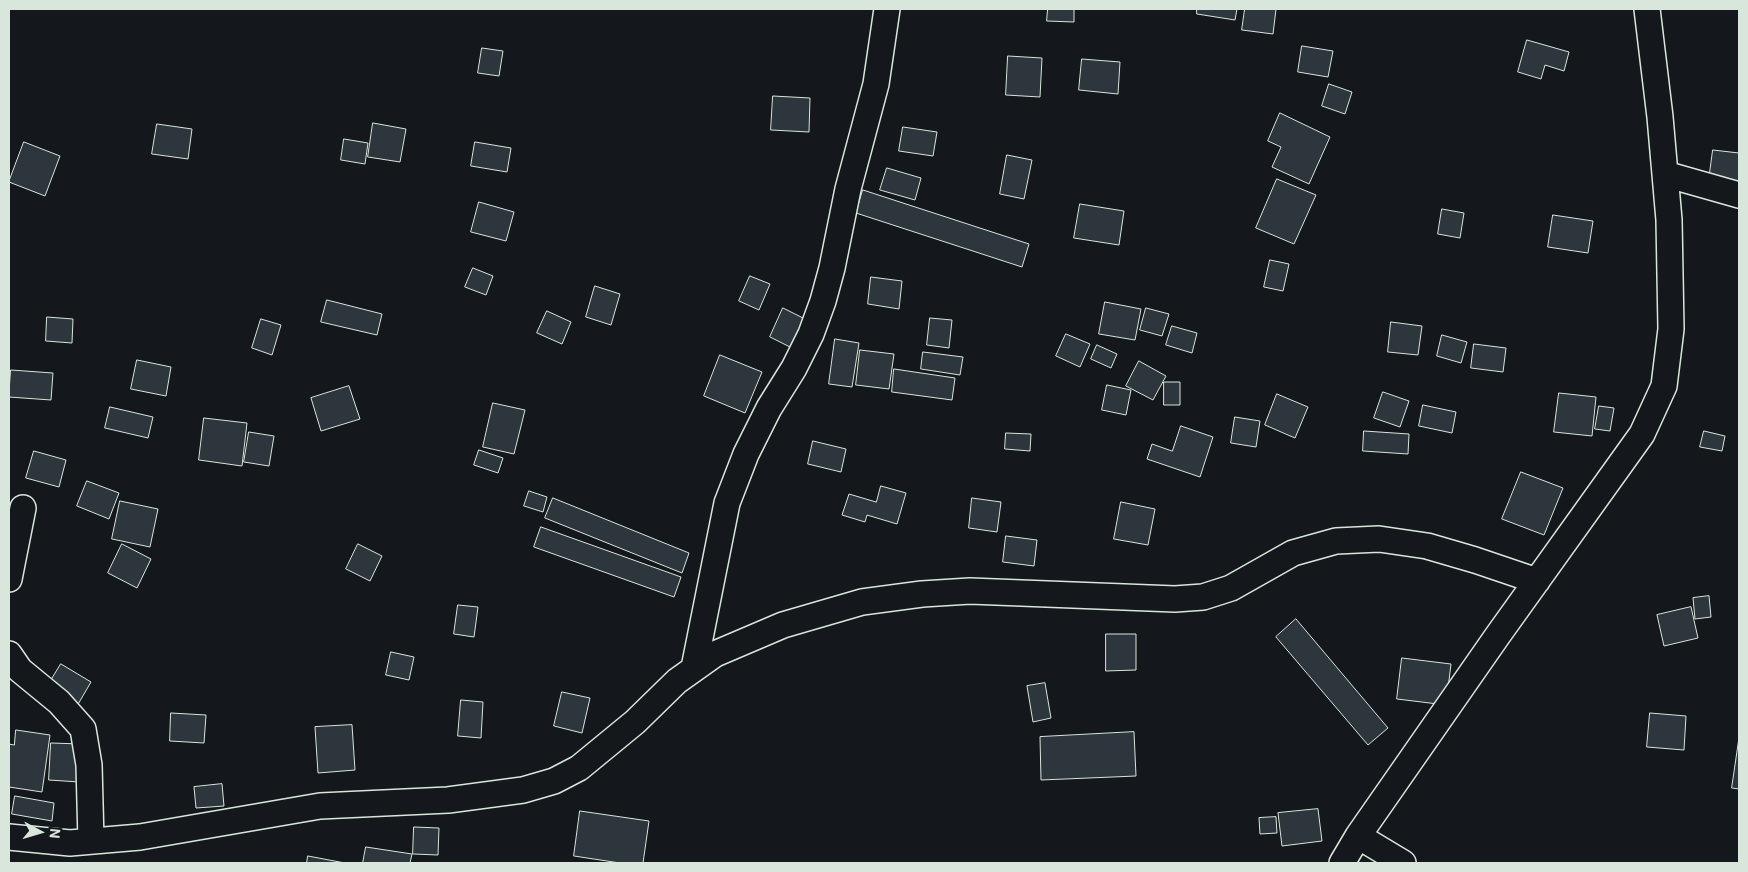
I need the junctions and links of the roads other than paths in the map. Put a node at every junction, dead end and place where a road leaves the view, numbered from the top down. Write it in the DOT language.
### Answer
graph roads {
  1 [pos="887,9"];
  2 [pos="1647,9"];
  3 [pos="1665,174"];
  4 [pos="1739,194"];
  5 [pos="23,508"];
  6 [pos="9,579"];
  7 [pos="1536,581"];
  8 [pos="9,654"];
  9 [pos="694,668"];
  10 [pos="1358,836"];
  11 [pos="9,837"];
  12 [pos="90,841"];
  13 [pos="1342,863"];
  14 [pos="1402,863"];
  1 -- 9 [label="street"];
  2 -- 3 [label="street"];
  3 -- 4 [label="street"];
  3 -- 7 [label="street"];
  5 -- 6 [label="street"];
  7 -- 9 [label="street"];
  7 -- 10 [label="street"];
  8 -- 12 [label="street"];
  9 -- 12 [label="street"];
  10 -- 13 [label="street"];
  10 -- 14 [label="street"];
  11 -- 12 [label="street"];
}
